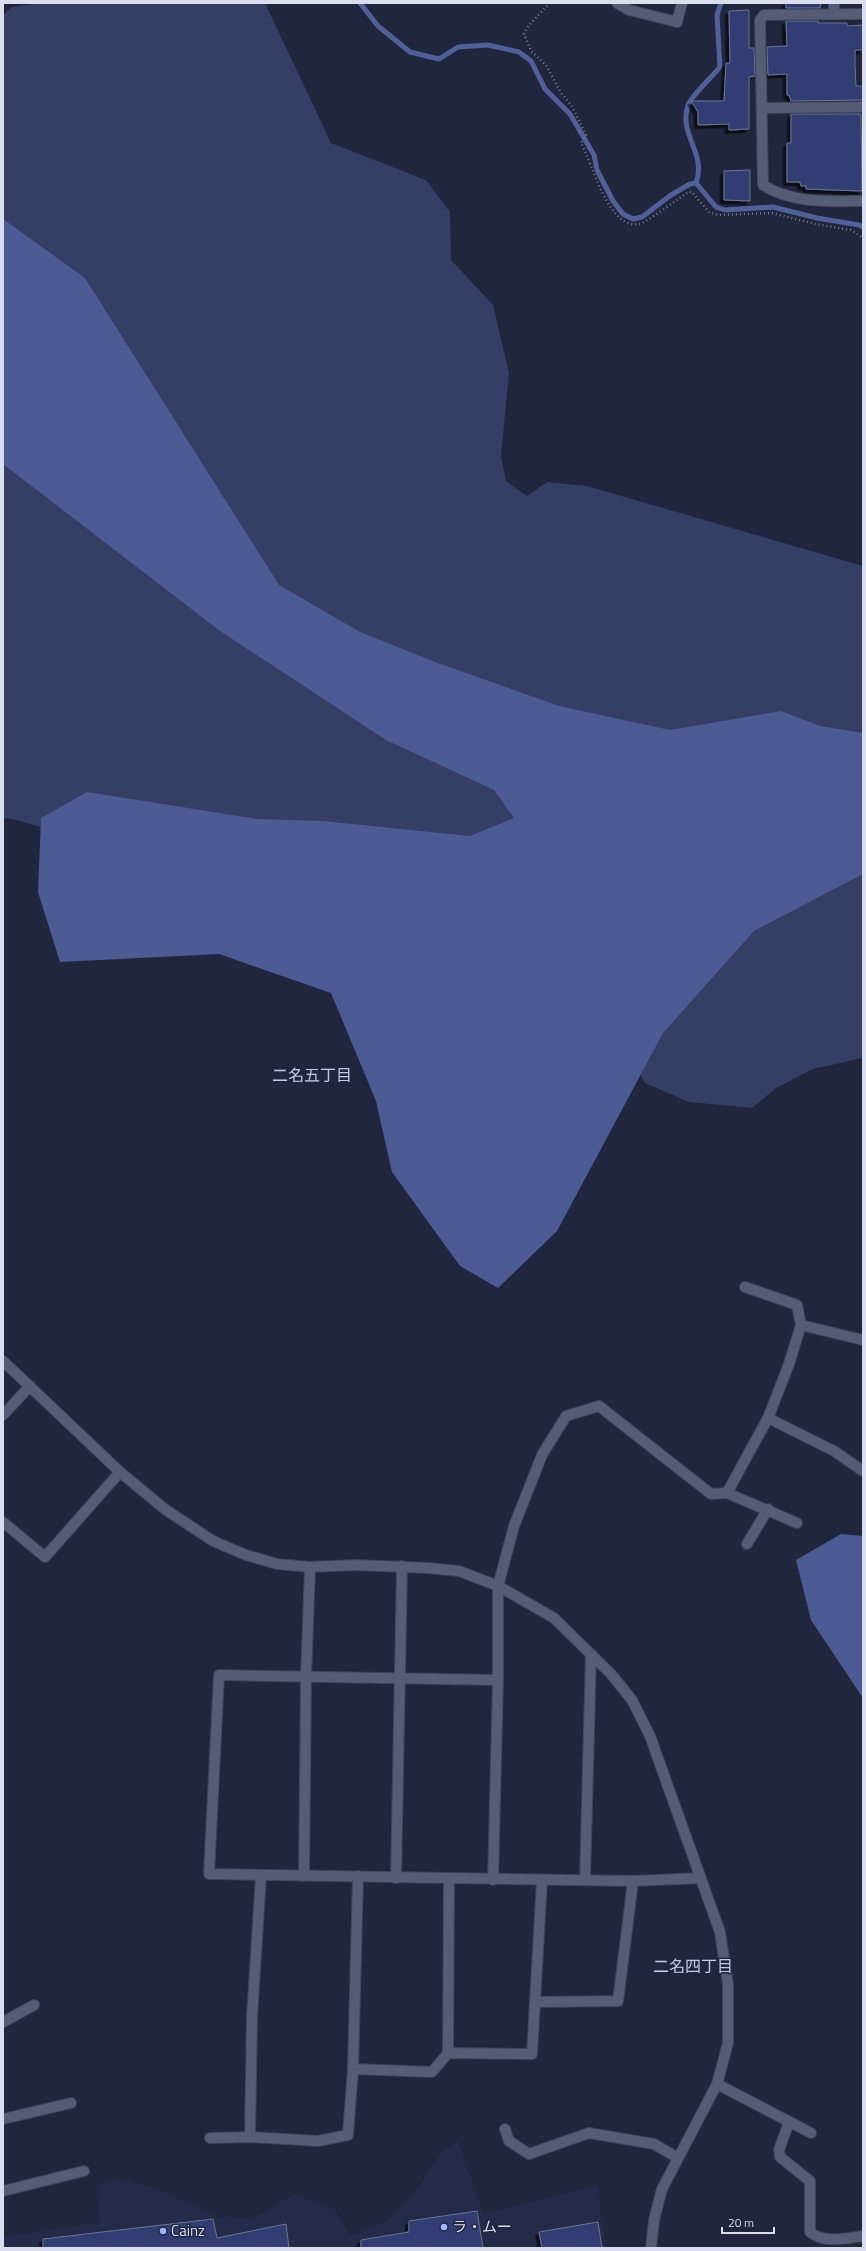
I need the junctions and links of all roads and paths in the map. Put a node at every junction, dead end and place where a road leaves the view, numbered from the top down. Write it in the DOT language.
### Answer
graph roads {
  1 [pos="550,3"];
  2 [pos="617,3"];
  3 [pos="682,3"];
  4 [pos="834,3"];
  5 [pos="834,14"];
  6 [pos="863,14"];
  7 [pos="863,107"];
  8 [pos="762,108"];
  9 [pos="863,201"];
  10 [pos="863,238"];
  11 [pos="745,1287"];
  12 [pos="801,1325"];
  13 [pos="863,1340"];
  14 [pos="3,1361"];
  15 [pos="30,1386"];
  16 [pos="3,1415"];
  17 [pos="768,1418"];
  18 [pos="863,1471"];
  19 [pos="120,1472"];
  20 [pos="727,1493"];
  21 [pos="768,1509"];
  22 [pos="3,1522"];
  23 [pos="797,1523"];
  24 [pos="747,1544"];
  25 [pos="402,1566"];
  26 [pos="310,1567"];
  27 [pos="498,1586"];
  28 [pos="591,1654"];
  29 [pos="306,1678"];
  30 [pos="400,1678"];
  31 [pos="498,1680"];
  32 [pos="261,1876"];
  33 [pos="304,1876"];
  34 [pos="358,1876"];
  35 [pos="396,1878"];
  36 [pos="701,1878"];
  37 [pos="449,1879"];
  38 [pos="493,1880"];
  39 [pos="542,1880"];
  40 [pos="584,1880"];
  41 [pos="632,1882"];
  42 [pos="535,2002"];
  43 [pos="34,2005"];
  44 [pos="3,2022"];
  45 [pos="448,2053"];
  46 [pos="353,2069"];
  47 [pos="717,2084"];
  48 [pos="71,2103"];
  49 [pos="3,2119"];
  50 [pos="789,2122"];
  51 [pos="505,2129"];
  52 [pos="811,2133"];
  53 [pos="250,2137"];
  54 [pos="210,2138"];
  55 [pos="678,2158"];
  56 [pos="84,2171"];
  57 [pos="3,2191"];
  58 [pos="863,2236"];
  59 [pos="651,2248"];
  1 -- 10 [label="path"];
  2 -- 3 [label="street"];
  4 -- 5 [label="street"];
  5 -- 6 [label="street"];
  5 -- 8 [label="street"];
  7 -- 8 [label="street"];
  8 -- 9 [label="street"];
  11 -- 12 [label="street"];
  12 -- 13 [label="street"];
  12 -- 17 [label="street"];
  14 -- 15 [label="street"];
  15 -- 16 [label="street"];
  15 -- 19 [label="street"];
  17 -- 18 [label="street"];
  17 -- 20 [label="street"];
  19 -- 22 [label="street"];
  19 -- 26 [label="street"];
  20 -- 21 [label="street"];
  20 -- 27 [label="street"];
  21 -- 23 [label="street"];
  21 -- 24 [label="street"];
  25 -- 26 [label="street"];
  25 -- 27 [label="street"];
  25 -- 30 [label="street"];
  26 -- 29 [label="street"];
  27 -- 28 [label="street"];
  27 -- 31 [label="street"];
  28 -- 36 [label="street"];
  28 -- 40 [label="street"];
  29 -- 30 [label="street"];
  29 -- 32 [label="street"];
  29 -- 33 [label="street"];
  30 -- 31 [label="street"];
  30 -- 35 [label="street"];
  31 -- 38 [label="street"];
  32 -- 33 [label="street"];
  32 -- 53 [label="street"];
  33 -- 34 [label="street"];
  34 -- 35 [label="street"];
  34 -- 46 [label="street"];
  35 -- 37 [label="street"];
  36 -- 41 [label="street"];
  36 -- 47 [label="street"];
  37 -- 38 [label="street"];
  37 -- 45 [label="street"];
  38 -- 39 [label="street"];
  39 -- 40 [label="street"];
  39 -- 42 [label="street"];
  40 -- 41 [label="street"];
  41 -- 42 [label="street"];
  42 -- 45 [label="street"];
  43 -- 44 [label="street"];
  45 -- 46 [label="street"];
  46 -- 53 [label="street"];
  47 -- 50 [label="street"];
  47 -- 55 [label="street"];
  48 -- 49 [label="street"];
  50 -- 52 [label="street"];
  50 -- 58 [label="street"];
  51 -- 55 [label="street"];
  53 -- 54 [label="street"];
  55 -- 59 [label="street"];
  56 -- 57 [label="street"];
}
